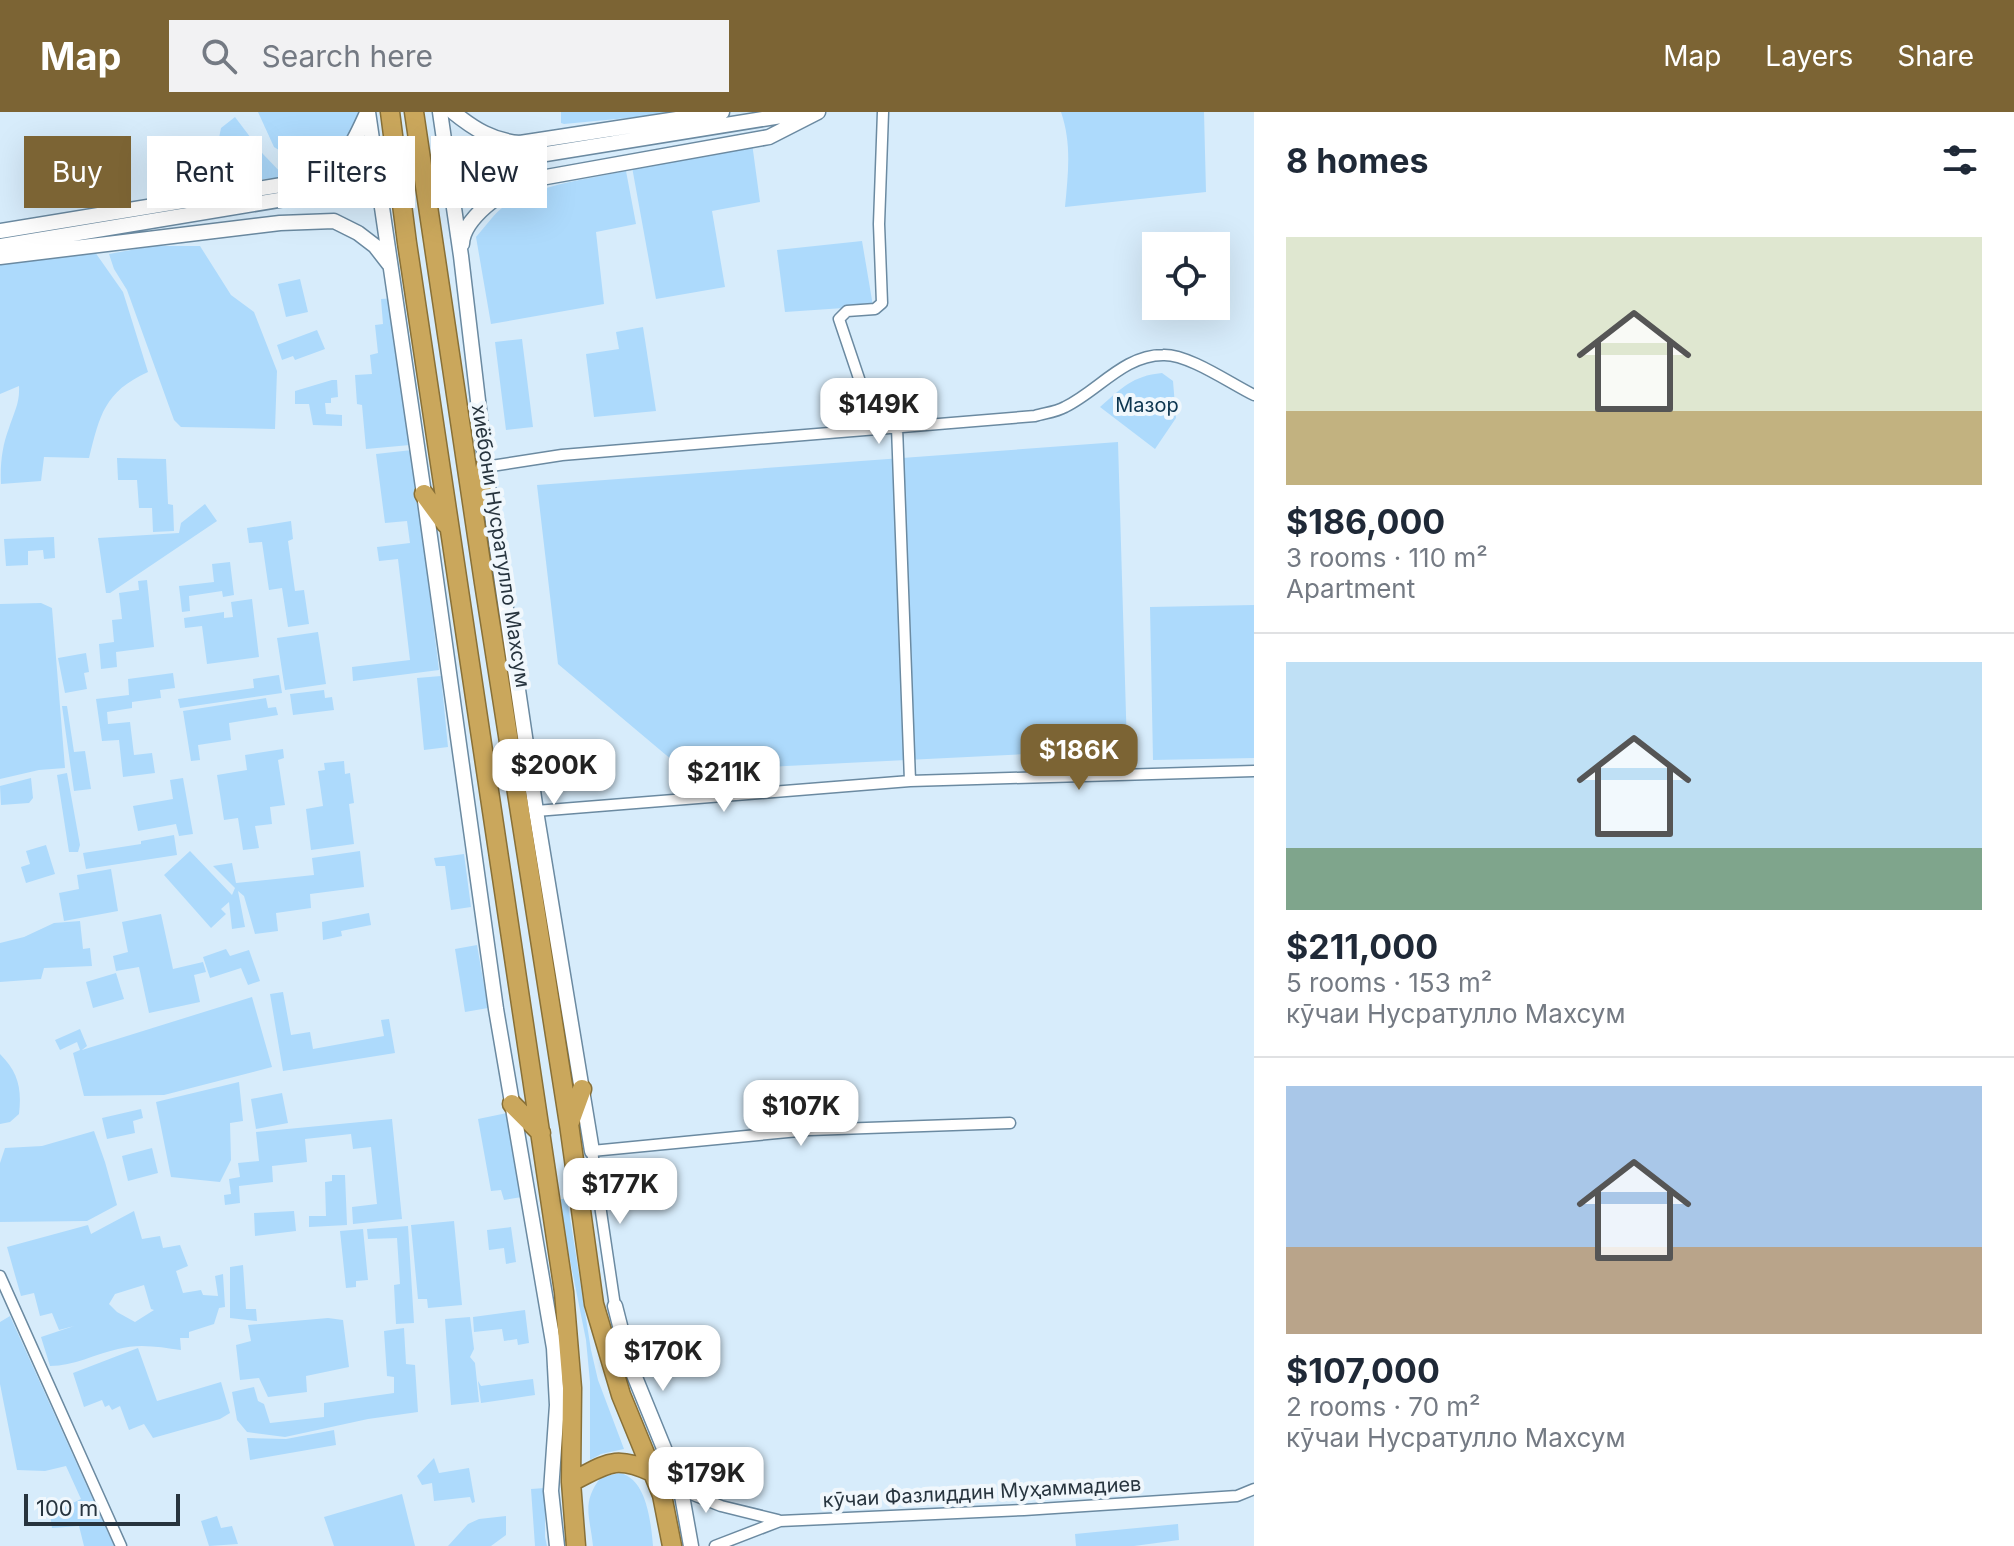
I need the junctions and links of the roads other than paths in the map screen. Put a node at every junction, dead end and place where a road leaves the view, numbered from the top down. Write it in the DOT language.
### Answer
graph roads {
  1 [pos="368,112"];
  2 [pos="390,112"];
  3 [pos="414,112"];
  4 [pos="440,112"];
  5 [pos="453,112"];
  6 [pos="722,112"];
  7 [pos="806,112"];
  8 [pos="818,112"];
  9 [pos="883,112"];
  10 [pos="547,154"];
  11 [pos="278,200"];
  12 [pos="0,231"];
  13 [pos="0,246"];
  14 [pos="461,256"];
  15 [pos="0,257"];
  16 [pos="391,266"];
  17 [pos="1254,395"];
  18 [pos="897,427"];
  19 [pos="876,429"];
  20 [pos="485,467"];
  21 [pos="424,494"];
  22 [pos="476,524"];
  23 [pos="450,530"];
  24 [pos="484,583"];
  25 [pos="459,587"];
  26 [pos="1254,771"];
  27 [pos="910,781"];
  28 [pos="536,811"];
  29 [pos="582,1089"];
  30 [pos="512,1104"];
  31 [pos="1010,1123"];
  32 [pos="569,1124"];
  33 [pos="541,1133"];
  34 [pos="592,1151"];
  35 [pos="0,1276"];
  36 [pos="615,1306"];
  37 [pos="652,1472"];
  38 [pos="571,1482"];
  39 [pos="1254,1489"];
  40 [pos="681,1490"];
  41 [pos="780,1521"];
  42 [pos="121,1546"];
  43 [pos="557,1546"];
  44 [pos="576,1546"];
  45 [pos="672,1546"];
  46 [pos="691,1546"];
  47 [pos="715,1546"];
  1 -- 12 [label="street"];
  1 -- 16 [label="street"];
  2 -- 23 [label="highway"];
  3 -- 22 [label="highway, хиёбони Нусратулло Махсум"];
  4 -- 14 [label="street"];
  5 -- 6 [label="street"];
  7 -- 10 [label="street"];
  8 -- 14 [label="street"];
  9 -- 19 [label="street"];
  11 -- 13 [label="street"];
  14 -- 20 [label="street"];
  15 -- 16 [label="street"];
  16 -- 21 [label="street"];
  17 -- 18 [label="street"];
  18 -- 19 [label="street"];
  18 -- 27 [label="street"];
  19 -- 20 [label="street"];
  20 -- 22 [label="highway"];
  20 -- 28 [label="street"];
  21 -- 23 [label="highway"];
  21 -- 30 [label="street"];
  22 -- 24 [label="highway, хиёбони Нусратулло Махсум"];
  23 -- 25 [label="highway"];
  24 -- 25 [label="highway"];
  24 -- 32 [label="highway, хиёбони Нусратулло Махсум"];
  25 -- 33 [label="highway"];
  26 -- 27 [label="street"];
  27 -- 28 [label="street"];
  28 -- 29 [label="street"];
  29 -- 32 [label="highway"];
  29 -- 34 [label="street"];
  30 -- 33 [label="highway"];
  30 -- 43 [label="street"];
  31 -- 34 [label="street"];
  32 -- 37 [label="highway, хиёбони Нусратулло Махсум"];
  33 -- 38 [label="highway"];
  34 -- 36 [label="street"];
  35 -- 42 [label="street"];
  36 -- 40 [label="street"];
  37 -- 38 [label="highway"];
  37 -- 45 [label="highway, хиёбони Нусратулло Махсум"];
  38 -- 44 [label="highway"];
  39 -- 41 [label="street, кӯчаи Фазлиддин Муҳаммадиев"];
  40 -- 41 [label="street"];
  40 -- 46 [label="street"];
  41 -- 47 [label="street, кӯчаи Фазлиддин Муҳаммадиев"];
}
